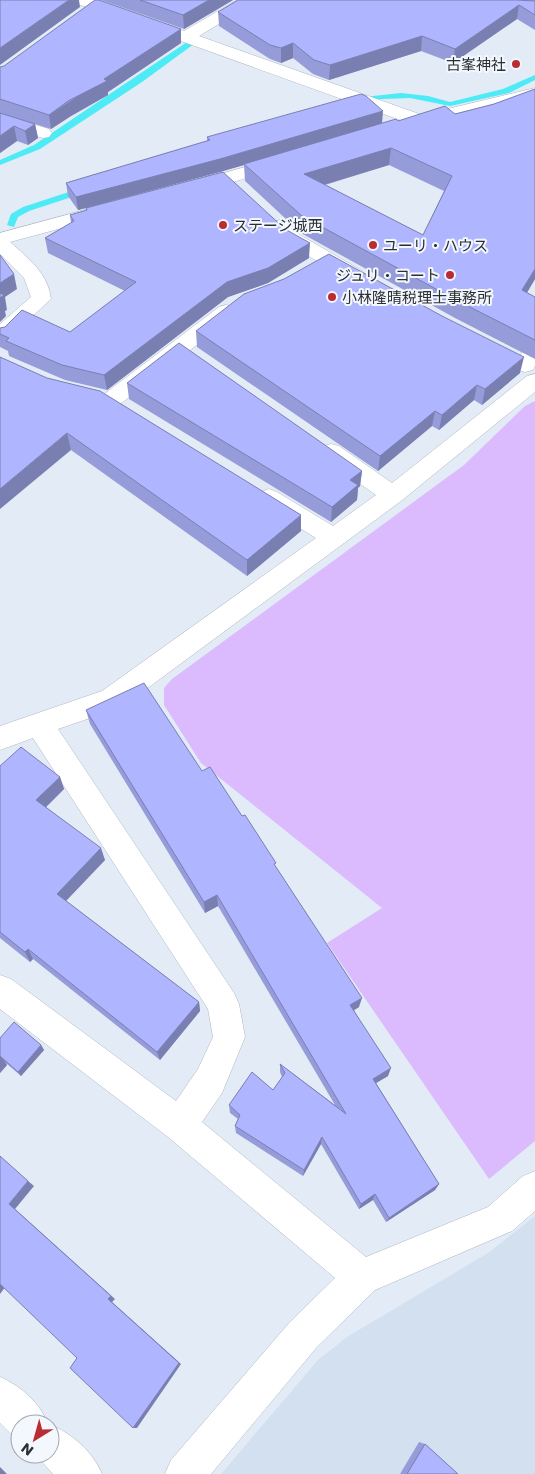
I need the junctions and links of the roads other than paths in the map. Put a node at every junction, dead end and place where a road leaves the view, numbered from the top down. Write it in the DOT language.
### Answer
graph roads {
  1 [pos="248,0"];
  2 [pos="88,3"];
  3 [pos="79,17"];
  4 [pos="185,38"];
  5 [pos="535,92"];
  6 [pos="516,98"];
  7 [pos="535,112"];
  8 [pos="0,119"];
  9 [pos="420,120"];
  10 [pos="392,128"];
  11 [pos="42,133"];
  12 [pos="301,156"];
  13 [pos="171,193"];
  14 [pos="124,206"];
  15 [pos="264,212"];
  16 [pos="0,238"];
  17 [pos="0,244"];
  18 [pos="369,283"];
  19 [pos="244,300"];
  20 [pos="0,335"];
  21 [pos="527,364"];
  22 [pos="111,402"];
  23 [pos="312,438"];
  24 [pos="252,487"];
  25 [pos="393,495"];
  26 [pos="334,538"];
  27 [pos="39,724"];
  28 [pos="0,738"];
  29 [pos="0,990"];
  30 [pos="180,1125"];
  31 [pos="535,1188"];
  32 [pos="362,1277"];
  33 [pos="0,1396"];
  34 [pos="19,1414"];
  35 [pos="60,1453"];
  36 [pos="82,1474"];
  37 [pos="185,1474"];
  1 -- 4 [label="street"];
  2 -- 3 [label="street"];
  2 -- 4 [label="street"];
  4 -- 9 [label="street"];
  5 -- 6 [label="street"];
  6 -- 7 [label="street"];
  6 -- 9 [label="street"];
  8 -- 11 [label="street"];
  9 -- 10 [label="street"];
  12 -- 13 [label="street"];
  14 -- 16 [label="street"];
  15 -- 18 [label="street"];
  17 -- 20 [label="street"];
  19 -- 22 [label="street"];
  21 -- 25 [label="street"];
  23 -- 25 [label="street"];
  24 -- 26 [label="street"];
  25 -- 26 [label="street"];
  26 -- 27 [label="street"];
  27 -- 28 [label="street"];
  27 -- 30 [label="street"];
  29 -- 30 [label="street"];
  30 -- 32 [label="street"];
  31 -- 32 [label="street"];
  32 -- 37 [label="street"];
  33 -- 34 [label="street"];
  35 -- 36 [label="street"];
}
